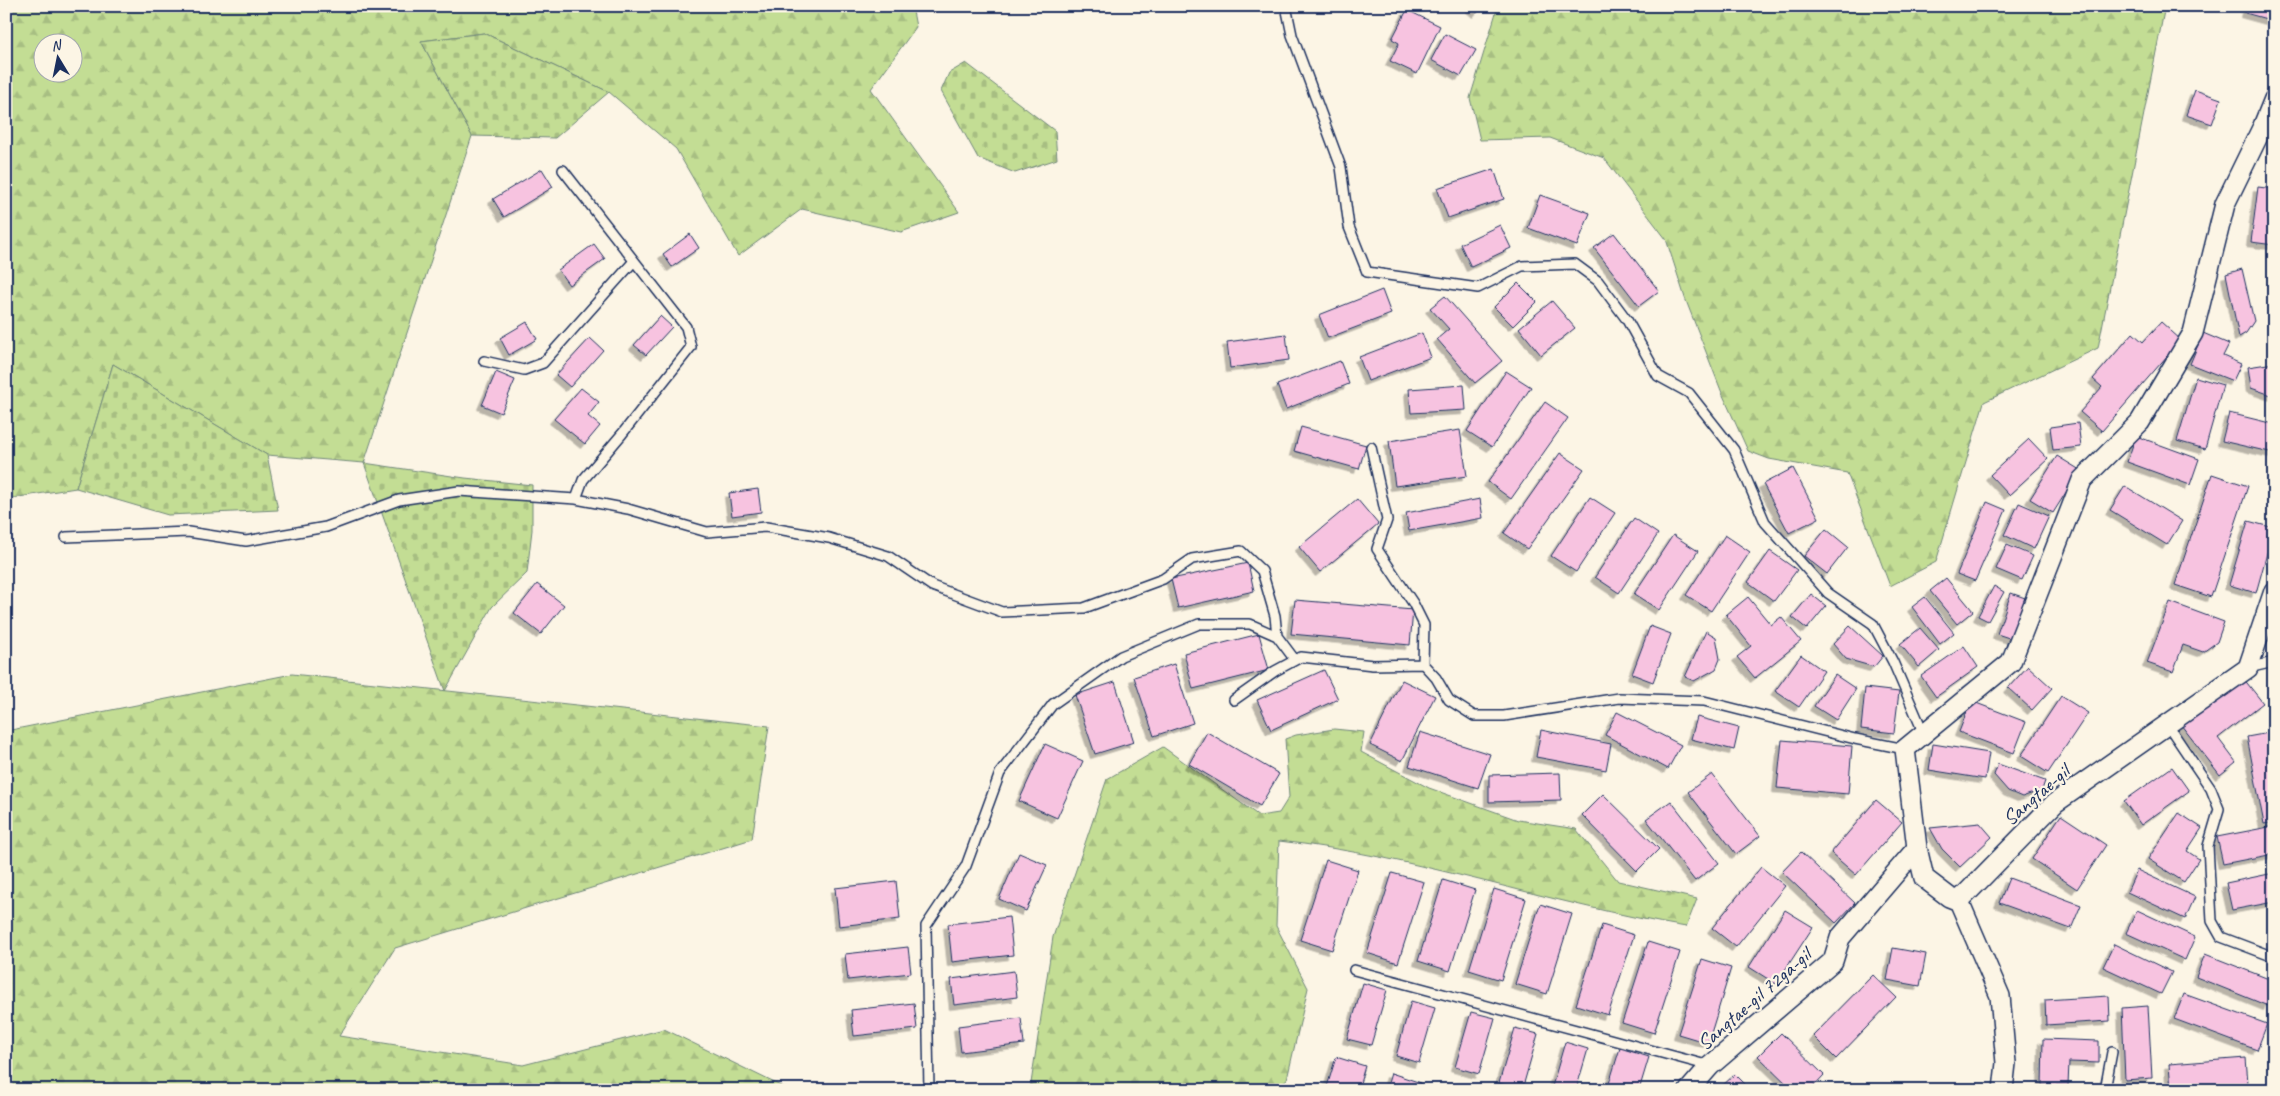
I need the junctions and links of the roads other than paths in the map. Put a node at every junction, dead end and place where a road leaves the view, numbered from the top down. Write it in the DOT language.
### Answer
graph roads {
  1 [pos="1286,6"];
  2 [pos="2274,99"];
  3 [pos="2268,129"];
  4 [pos="563,170"];
  5 [pos="634,261"];
  6 [pos="484,361"];
  7 [pos="1371,447"];
  8 [pos="576,499"];
  9 [pos="66,537"];
  10 [pos="2274,591"];
  11 [pos="1277,636"];
  12 [pos="1295,660"];
  13 [pos="2274,662"];
  14 [pos="1423,664"];
  15 [pos="2248,668"];
  16 [pos="1234,700"];
  17 [pos="2167,724"];
  18 [pos="1924,734"];
  19 [pos="1905,749"];
  20 [pos="1917,848"];
  21 [pos="1959,901"];
  22 [pos="2274,957"];
  23 [pos="1354,970"];
  24 [pos="2112,1052"];
  25 [pos="1710,1066"];
  26 [pos="929,1090"];
  27 [pos="1689,1090"];
  28 [pos="2003,1090"];
  29 [pos="2105,1090"];
  1 -- 18 [label="lane"];
  2 -- 3 [label="street"];
  3 -- 18 [label="street"];
  4 -- 5 [label="lane"];
  5 -- 6 [label="lane"];
  5 -- 8 [label="lane"];
  7 -- 14 [label="lane"];
  8 -- 9 [label="lane"];
  8 -- 11 [label="lane"];
  10 -- 15 [label="street"];
  11 -- 12 [label="lane"];
  11 -- 26 [label="lane"];
  12 -- 14 [label="lane"];
  12 -- 16 [label="lane"];
  13 -- 15 [label="lane"];
  14 -- 19 [label="lane"];
  15 -- 17 [label="street, Sangtae-gil"];
  17 -- 21 [label="street, Sangtae-gil"];
  17 -- 22 [label="lane"];
  18 -- 19 [label="street"];
  19 -- 20 [label="street"];
  20 -- 21 [label="street"];
  20 -- 25 [label="street, Sangtae-gil 72ga-gil"];
  21 -- 28 [label="street"];
  23 -- 25 [label="lane"];
  24 -- 29 [label="lane"];
  25 -- 27 [label="street, Sangtae-gil 72ga-gil"];
}
